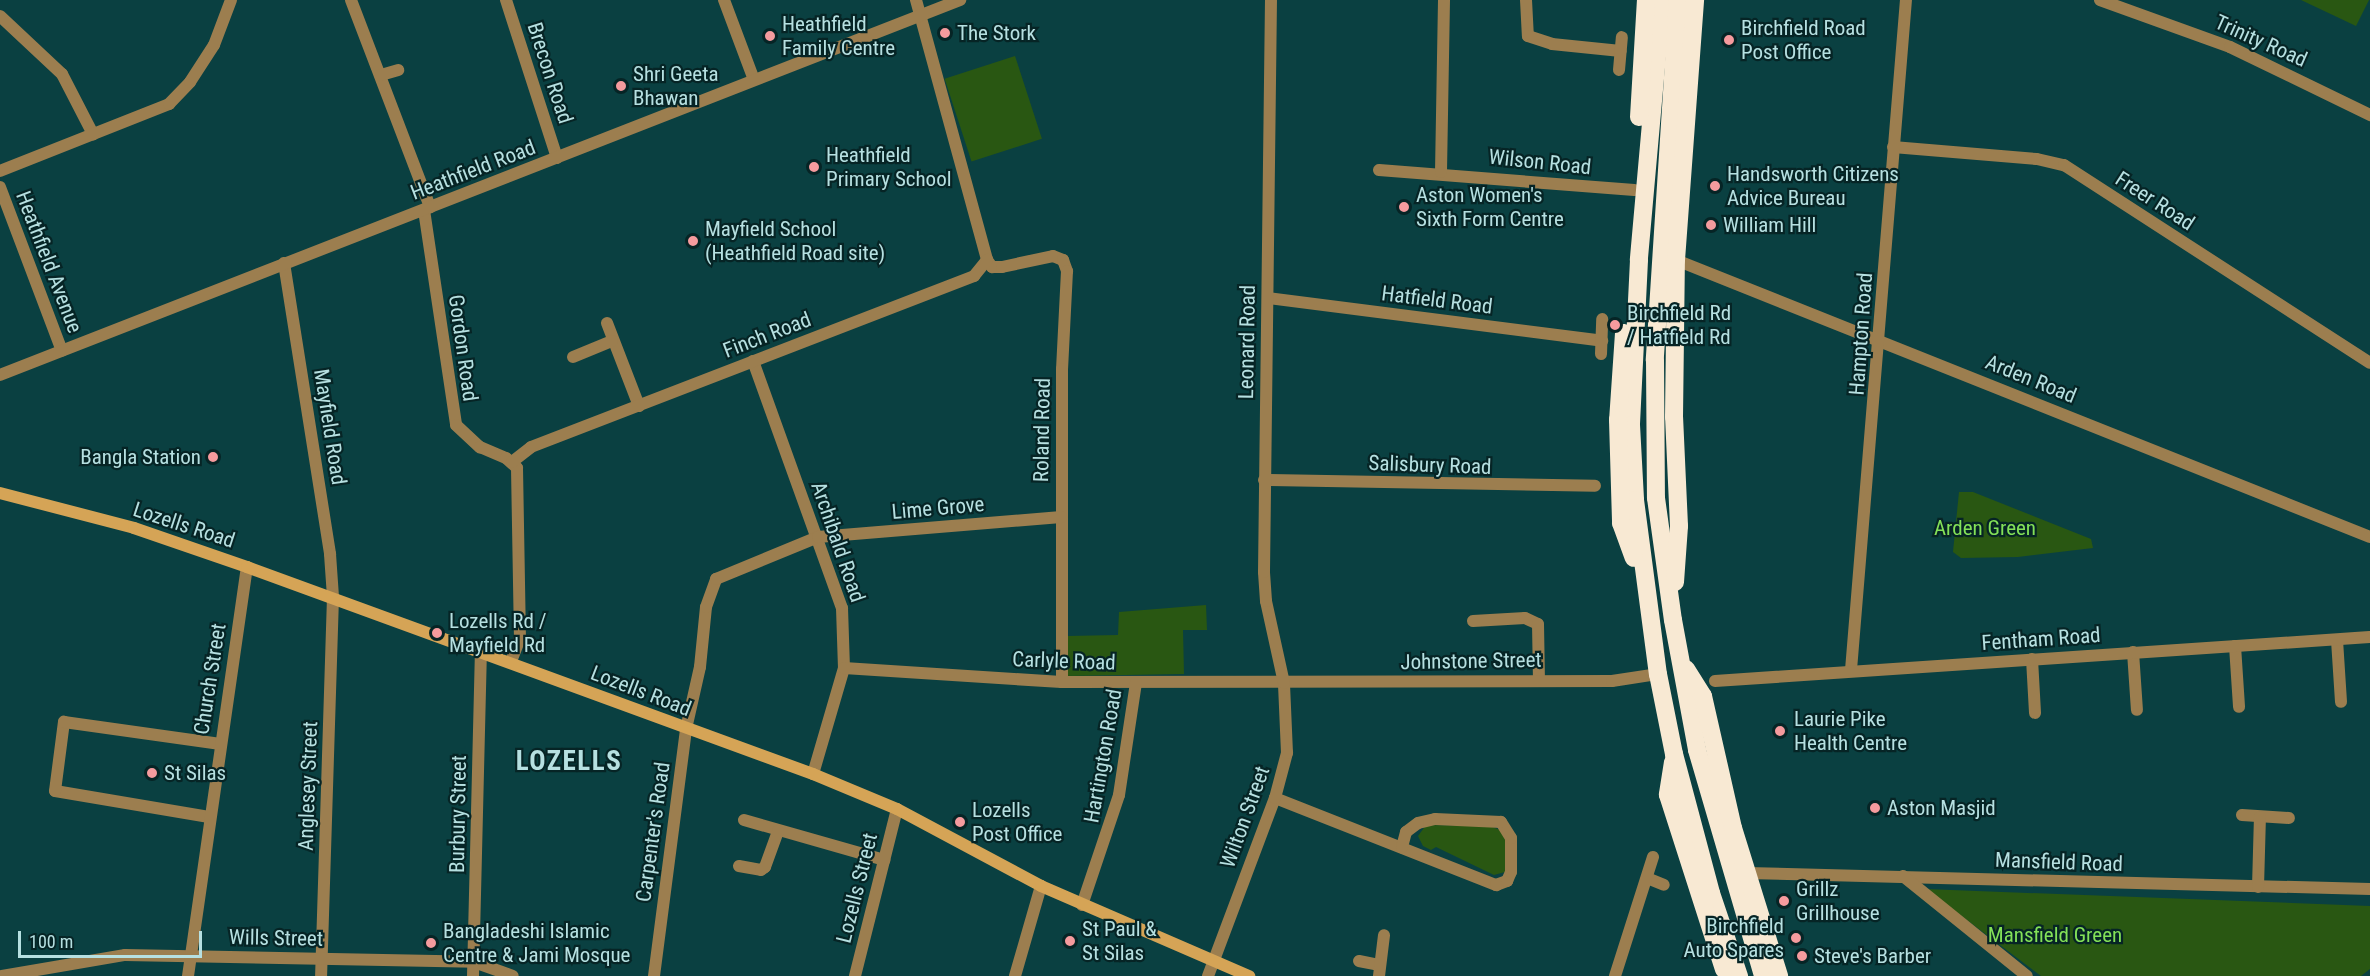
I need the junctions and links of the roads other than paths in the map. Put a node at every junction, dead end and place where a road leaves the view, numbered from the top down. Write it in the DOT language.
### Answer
graph roads {
  1 [pos="231,0"];
  2 [pos="351,0"];
  3 [pos="506,0"];
  4 [pos="724,0"];
  5 [pos="916,0"];
  6 [pos="960,0"];
  7 [pos="1271,0"];
  8 [pos="1444,0"];
  9 [pos="1526,0"];
  10 [pos="1646,0"];
  11 [pos="1662,0"];
  12 [pos="1678,0"];
  13 [pos="1695,0"];
  14 [pos="1906,0"];
  15 [pos="2100,0"];
  16 [pos="919,15"];
  17 [pos="0,16"];
  18 [pos="1622,37"];
  19 [pos="1621,51"];
  20 [pos="398,70"];
  21 [pos="1619,70"];
  22 [pos="381,75"];
  23 [pos="754,80"];
  24 [pos="2370,115"];
  25 [pos="93,134"];
  26 [pos="1893,147"];
  27 [pos="556,159"];
  28 [pos="1378,170"];
  29 [pos="0,171"];
  30 [pos="1441,172"];
  31 [pos="0,187"];
  32 [pos="1634,190"];
  33 [pos="427,209"];
  34 [pos="987,260"];
  35 [pos="1676,260"];
  36 [pos="284,263"];
  37 [pos="1268,298"];
  38 [pos="1602,319"];
  39 [pos="608,323"];
  40 [pos="1881,339"];
  41 [pos="612,341"];
  42 [pos="62,351"];
  43 [pos="573,357"];
  44 [pos="753,361"];
  45 [pos="2370,363"];
  46 [pos="0,375"];
  47 [pos="639,406"];
  48 [pos="512,462"];
  49 [pos="1264,480"];
  50 [pos="1595,486"];
  51 [pos="0,493"];
  52 [pos="1061,517"];
  53 [pos="818,537"];
  54 [pos="2370,537"];
  55 [pos="247,567"];
  56 [pos="1645,588"];
  57 [pos="333,597"];
  58 [pos="1673,620"];
  59 [pos="1473,621"];
  60 [pos="2370,637"];
  61 [pos="2337,640"];
  62 [pos="2235,646"];
  63 [pos="481,652"];
  64 [pos="2133,652"];
  65 [pos="1680,657"];
  66 [pos="2032,659"];
  67 [pos="511,662"];
  68 [pos="844,668"];
  69 [pos="1851,670"];
  70 [pos="1658,674"];
  71 [pos="1539,680"];
  72 [pos="1715,681"];
  73 [pos="1062,682"];
  74 [pos="1136,682"];
  75 [pos="1284,683"];
  76 [pos="2341,702"];
  77 [pos="2239,707"];
  78 [pos="2137,710"];
  79 [pos="2035,713"];
  80 [pos="686,729"];
  81 [pos="220,744"];
  82 [pos="1674,754"];
  83 [pos="813,774"];
  84 [pos="1275,798"];
  85 [pos="897,809"];
  86 [pos="2242,815"];
  87 [pos="209,817"];
  88 [pos="2260,817"];
  89 [pos="2289,818"];
  90 [pos="744,820"];
  91 [pos="778,831"];
  92 [pos="1402,847"];
  93 [pos="1653,857"];
  94 [pos="884,860"];
  95 [pos="739,867"];
  96 [pos="1746,873"];
  97 [pos="1903,876"];
  98 [pos="1647,878"];
  99 [pos="1664,885"];
  100 [pos="1041,886"];
  101 [pos="2258,887"];
  102 [pos="2370,889"];
  103 [pos="1082,905"];
  104 [pos="1384,935"];
  105 [pos="190,955"];
  106 [pos="322,958"];
  107 [pos="1213,960"];
  108 [pos="1359,961"];
  109 [pos="474,962"];
  110 [pos="1379,970"];
  111 [pos="2,976"];
  112 [pos="188,976"];
  113 [pos="321,976"];
  114 [pos="473,976"];
  115 [pos="513,976"];
  116 [pos="654,976"];
  117 [pos="855,976"];
  118 [pos="1015,976"];
  119 [pos="1208,976"];
  120 [pos="1249,976"];
  121 [pos="1615,976"];
  122 [pos="1727,976"];
  123 [pos="1739,976"];
  124 [pos="1763,976"];
  125 [pos="1779,976"];
  126 [pos="2027,976"];
  1 -- 25 [label="street"];
  2 -- 22 [label="street, Gordon Road"];
  3 -- 27 [label="street, Brecon Road"];
  4 -- 23 [label="street"];
  5 -- 16 [label="street"];
  6 -- 16 [label="street, Heathfield Road"];
  7 -- 37 [label="street, Leonard Road"];
  8 -- 30 [label="street"];
  9 -- 19 [label="street"];
  10 -- 32 [label="highway"];
  11 -- 56 [label="highway"];
  12 -- 58 [label="highway"];
  13 -- 35 [label="highway"];
  14 -- 26 [label="street, Hampton Road"];
  15 -- 24 [label="street, Trinity Road"];
  16 -- 23 [label="street, Heathfield Road"];
  16 -- 34 [label="street"];
  17 -- 25 [label="street"];
  18 -- 19 [label="street"];
  19 -- 21 [label="street"];
  20 -- 22 [label="street"];
  22 -- 33 [label="street, Gordon Road"];
  23 -- 27 [label="street, Heathfield Road"];
  25 -- 29 [label="street"];
  26 -- 40 [label="street, Hampton Road"];
  26 -- 45 [label="street, Freer Road"];
  27 -- 33 [label="street, Heathfield Road"];
  28 -- 30 [label="street, Wilson Road"];
  30 -- 32 [label="street, Wilson Road"];
  31 -- 42 [label="street, Heathfield Avenue"];
  32 -- 56 [label="highway"];
  33 -- 36 [label="street, Heathfield Road"];
  33 -- 48 [label="street, Gordon Road"];
  34 -- 44 [label="street, Finch Road"];
  34 -- 52 [label="street, Roland Road"];
  35 -- 40 [label="street, Arden Road"];
  35 -- 58 [label="highway"];
  36 -- 42 [label="street, Heathfield Road"];
  36 -- 57 [label="street, Mayfield Road"];
  37 -- 38 [label="street, Hatfield Road"];
  37 -- 49 [label="street, Leonard Road"];
  39 -- 41 [label="street"];
  40 -- 54 [label="street, Arden Road"];
  40 -- 69 [label="street, Hampton Road"];
  41 -- 43 [label="street"];
  41 -- 47 [label="street"];
  42 -- 46 [label="street, Heathfield Road"];
  44 -- 47 [label="street, Finch Road"];
  44 -- 53 [label="street, Archibald Road"];
  47 -- 48 [label="street, Finch Road"];
  48 -- 67 [label="street"];
  49 -- 50 [label="street, Salisbury Road"];
  49 -- 75 [label="street, Leonard Road"];
  51 -- 55 [label="main road, Lozells Road"];
  52 -- 53 [label="street, Lime Grove"];
  52 -- 73 [label="street, Roland Road"];
  53 -- 68 [label="street, Archibald Road"];
  53 -- 80 [label="street, Lime Grove"];
  55 -- 57 [label="main road, Lozells Road"];
  55 -- 81 [label="street, Church Street"];
  56 -- 70 [label="highway"];
  57 -- 63 [label="main road, Lozells Road"];
  57 -- 106 [label="street, Anglesey Street"];
  58 -- 65 [label="highway"];
  59 -- 71 [label="street"];
  60 -- 61 [label="street, Fentham Road"];
  61 -- 62 [label="street, Fentham Road"];
  61 -- 76 [label="street"];
  62 -- 64 [label="street, Fentham Road"];
  62 -- 77 [label="street"];
  63 -- 67 [label="main road, Lozells Road"];
  63 -- 109 [label="street, Burbury Street"];
  64 -- 66 [label="street, Fentham Road"];
  64 -- 78 [label="street"];
  65 -- 96 [label="highway"];
  65 -- 124 [label="highway"];
  66 -- 69 [label="street, Fentham Road"];
  66 -- 79 [label="street"];
  67 -- 80 [label="main road, Lozells Road"];
  68 -- 73 [label="street, Carlyle Road"];
  68 -- 83 [label="street, Archibald Road"];
  69 -- 72 [label="street, Fentham Road"];
  70 -- 71 [label="street, Johnstone Street"];
  70 -- 82 [label="highway"];
  71 -- 75 [label="street, Johnstone Street"];
  73 -- 74 [label="street, Carlyle Road"];
  74 -- 75 [label="street, Carlyle Road"];
  74 -- 103 [label="street, Hartington Road"];
  75 -- 84 [label="street, Wilton Street"];
  80 -- 83 [label="main road, Lozells Road"];
  80 -- 116 [label="street, Carpenter's Road"];
  81 -- 87 [label="street, Church Street"];
  81 -- 87 [label="street"];
  82 -- 122 [label="highway"];
  82 -- 123 [label="highway"];
  83 -- 85 [label="main road, Lozells Road"];
  84 -- 92 [label="street"];
  84 -- 107 [label="street, Wilton Street"];
  85 -- 94 [label="street, Lozells Street"];
  85 -- 100 [label="main road, Lozells Road"];
  86 -- 88 [label="street"];
  87 -- 105 [label="street, Church Street"];
  88 -- 89 [label="street"];
  88 -- 101 [label="street"];
  90 -- 91 [label="street"];
  91 -- 94 [label="street"];
  91 -- 95 [label="street"];
  92 -- 92 [label="street"];
  93 -- 98 [label="street"];
  94 -- 117 [label="street, Lozells Street"];
  96 -- 97 [label="street, Mansfield Road"];
  96 -- 125 [label="highway"];
  97 -- 101 [label="street, Mansfield Road"];
  97 -- 126 [label="street"];
  98 -- 99 [label="street"];
  98 -- 121 [label="street"];
  100 -- 103 [label="main road, Lozells Road"];
  100 -- 118 [label="street"];
  101 -- 102 [label="street, Mansfield Road"];
  103 -- 107 [label="main road, Lozells Road"];
  104 -- 110 [label="street"];
  105 -- 106 [label="street, Wills Street"];
  105 -- 111 [label="street, Wills Street"];
  105 -- 112 [label="street, Church Street"];
  106 -- 109 [label="street, Wills Street"];
  106 -- 113 [label="street, Anglesey Street"];
  107 -- 119 [label="street, Wilton Street"];
  107 -- 120 [label="main road, Lozells Road"];
  108 -- 110 [label="street"];
  109 -- 114 [label="street, Burbury Street"];
  109 -- 115 [label="street, Wills Street"];
}
